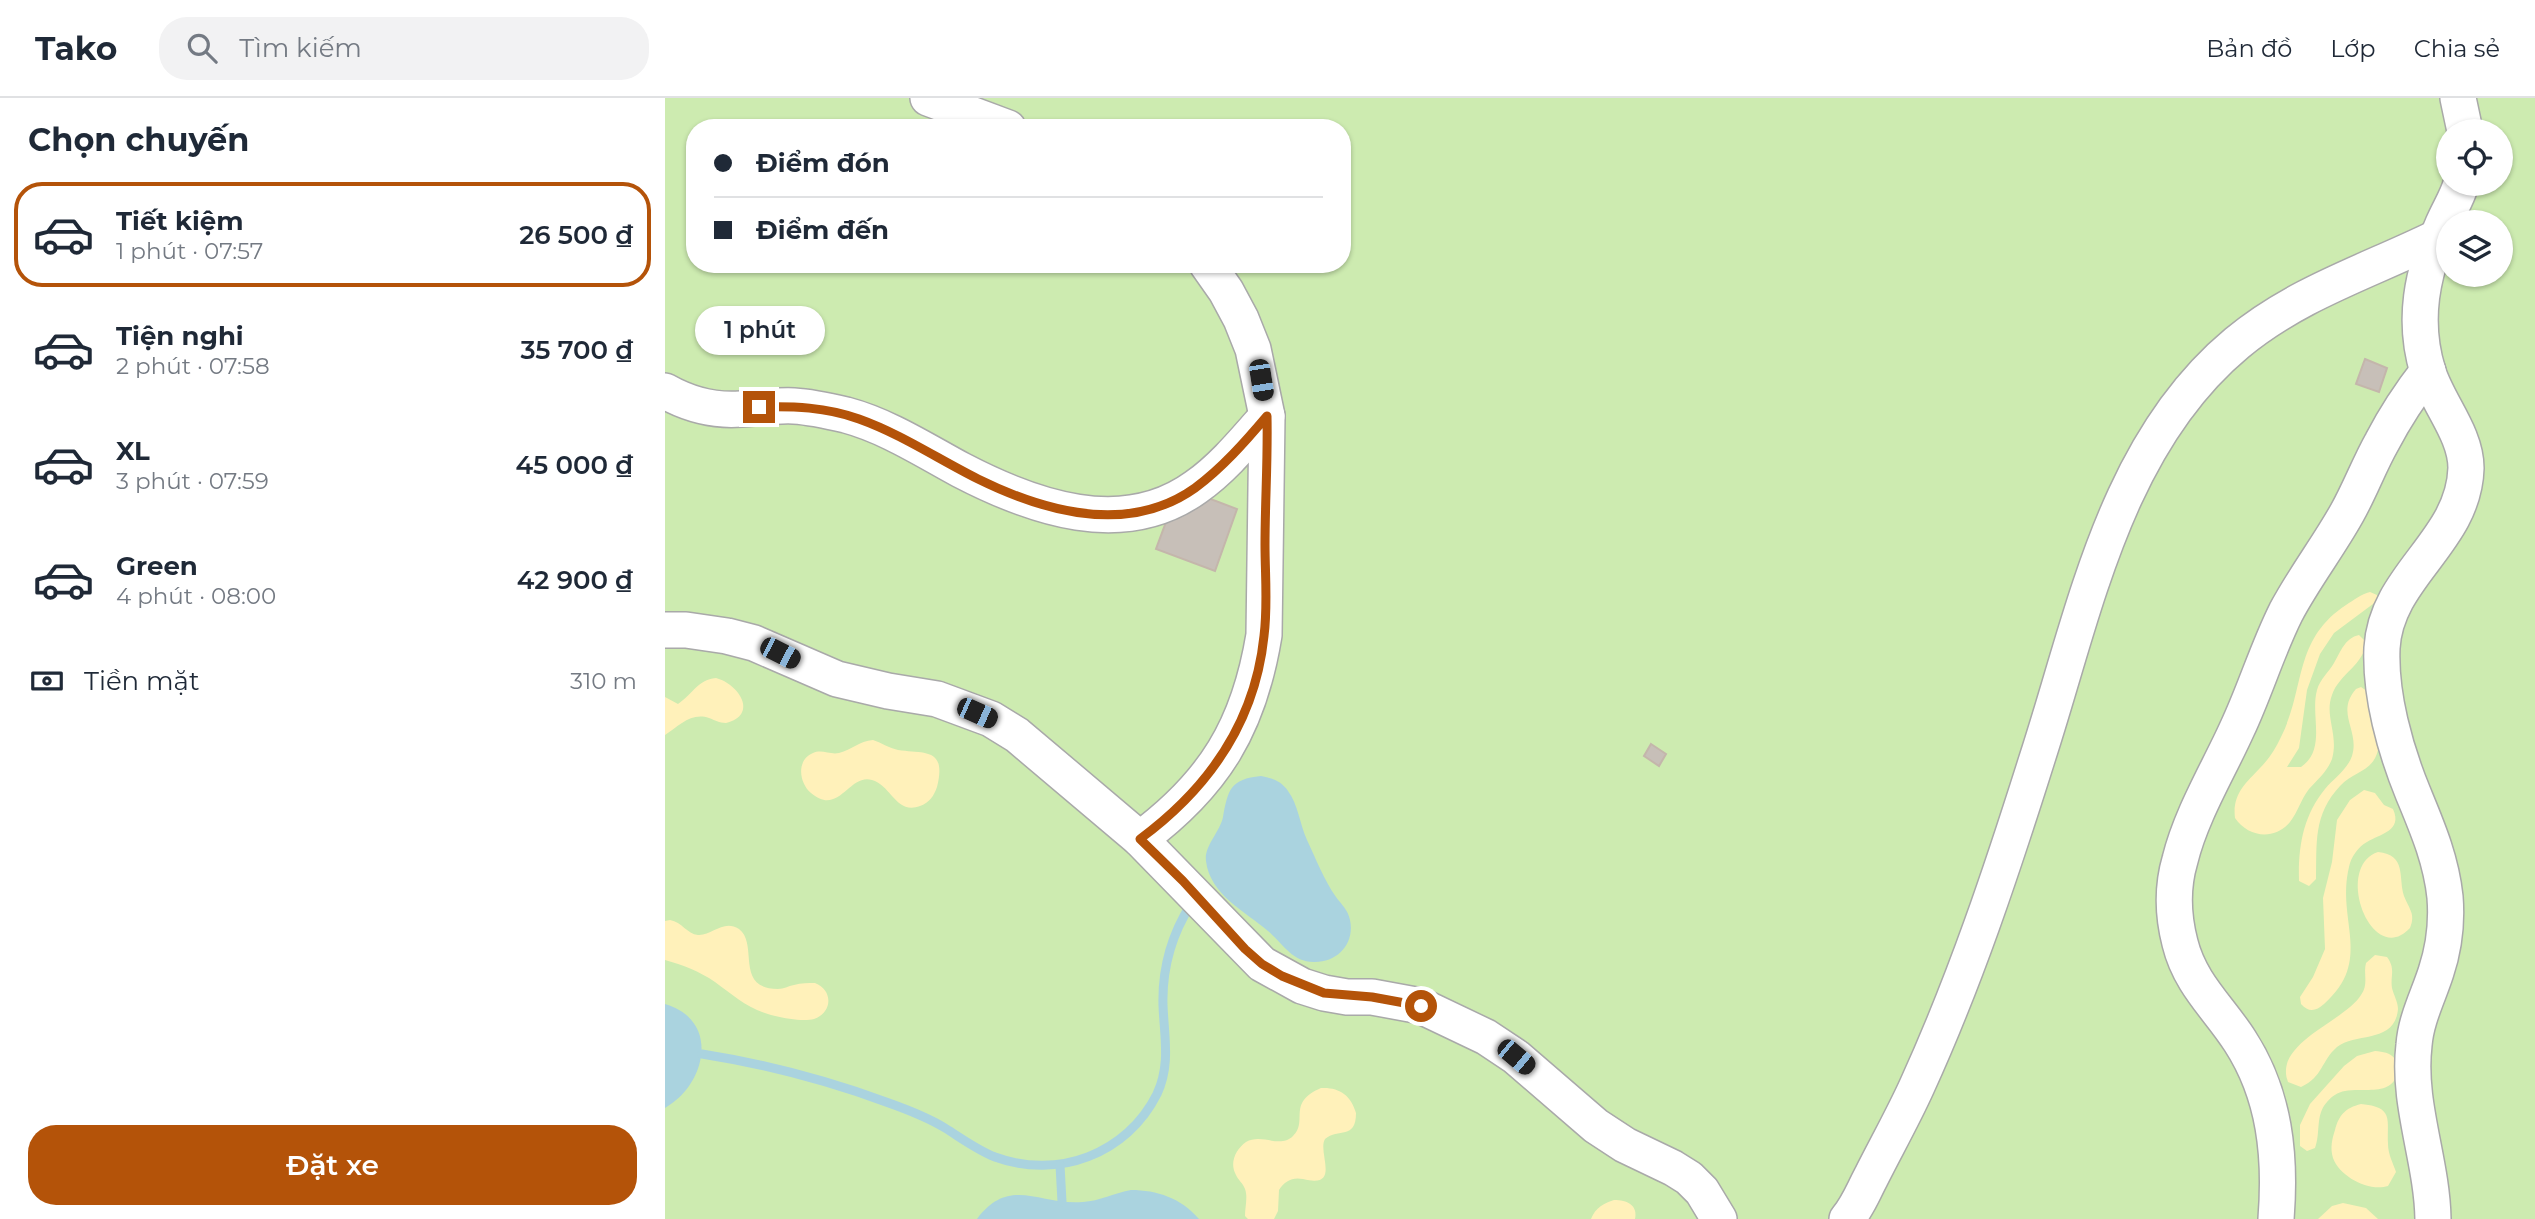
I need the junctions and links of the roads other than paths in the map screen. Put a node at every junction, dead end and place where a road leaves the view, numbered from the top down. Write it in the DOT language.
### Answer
graph roads {
  1 [pos="928,98"];
  2 [pos="2458,98"];
  3 [pos="984,119"];
  4 [pos="2462,119"];
  5 [pos="2436,238"];
  6 [pos="2436,243"];
  7 [pos="1213,273"];
  8 [pos="2428,372"];
  9 [pos="665,391"];
  10 [pos="1267,416"];
  11 [pos="665,631"];
  12 [pos="1140,839"];
  13 [pos="1719,1219"];
  14 [pos="1847,1219"];
  15 [pos="2276,1219"];
  16 [pos="2433,1219"];
  1 -- 3 [label="lane"];
  2 -- 4 [label="lane"];
  5 -- 14 [label="lane"];
  6 -- 8 [label="lane"];
  7 -- 10 [label="lane"];
  8 -- 15 [label="lane"];
  8 -- 16 [label="lane"];
  9 -- 10 [label="lane"];
  10 -- 12 [label="lane"];
  11 -- 12 [label="lane"];
  12 -- 13 [label="lane"];
}
